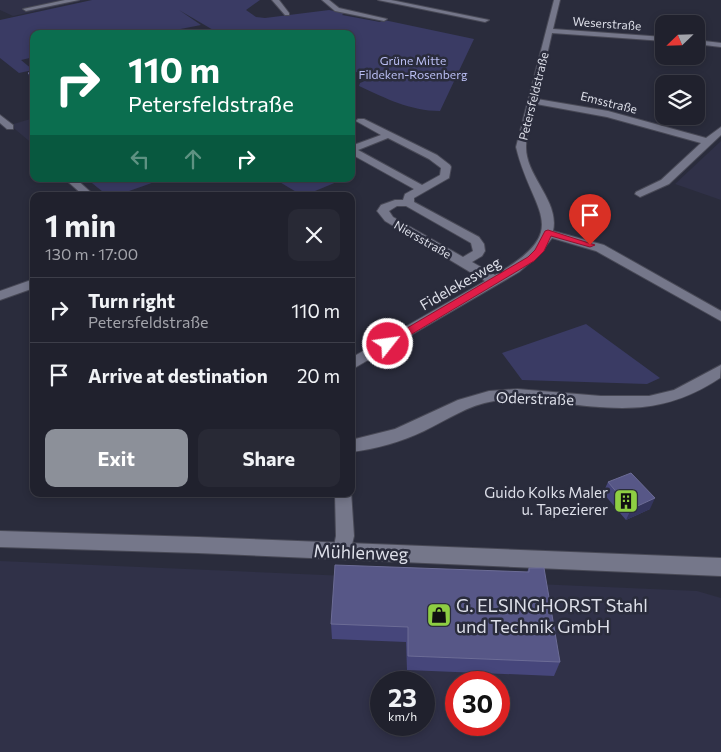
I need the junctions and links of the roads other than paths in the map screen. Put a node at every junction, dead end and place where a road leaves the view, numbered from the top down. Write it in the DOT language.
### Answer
graph roads {
  1 [pos="76,0"];
  2 [pos="275,0"];
  3 [pos="325,0"];
  4 [pos="381,0"];
  5 [pos="557,0"];
  6 [pos="26,9"];
  7 [pos="287,14"];
  8 [pos="384,19"];
  9 [pos="485,20"];
  10 [pos="549,31"];
  11 [pos="655,38"];
  12 [pos="705,43"];
  13 [pos="721,45"];
  14 [pos="532,101"];
  15 [pos="0,118"];
  16 [pos="361,120"];
  17 [pos="10,126"];
  18 [pos="721,130"];
  19 [pos="389,135"];
  20 [pos="708,142"];
  21 [pos="355,148"];
  22 [pos="355,152"];
  23 [pos="74,182"];
  24 [pos="420,188"];
  25 [pos="85,192"];
  26 [pos="640,194"];
  27 [pos="408,203"];
  28 [pos="548,233"];
  29 [pos="464,262"];
  30 [pos="495,281"];
  31 [pos="30,285"];
  32 [pos="0,296"];
  33 [pos="721,317"];
  34 [pos="355,363"];
  35 [pos="721,370"];
  36 [pos="355,445"];
  37 [pos="344,497"];
  38 [pos="0,539"];
  39 [pos="342,551"];
  40 [pos="721,567"];
  1 -- 6 [label="street"];
  2 -- 7 [label="street"];
  3 -- 8 [label="street"];
  4 -- 9 [label="street"];
  5 -- 10 [label="street, Petersfeldstraße"];
  10 -- 11 [label="street, Weserstraße"];
  10 -- 14 [label="street, Petersfeldstraße"];
  12 -- 13 [label="street"];
  14 -- 20 [label="street, Emsstraße"];
  14 -- 28 [label="street, Petersfeldstraße"];
  15 -- 17 [label="street"];
  16 -- 19 [label="street, Niersstraße"];
  18 -- 20 [label="street"];
  19 -- 21 [label="street"];
  19 -- 24 [label="street, Niersstraße"];
  20 -- 26 [label="street"];
  22 -- 24 [label="street"];
  23 -- 25 [label="street"];
  24 -- 27 [label="street, Niersstraße"];
  27 -- 29 [label="street, Niersstraße"];
  27 -- 29 [label="street, Niersstraße"];
  28 -- 30 [label="street, Fidelekesweg"];
  28 -- 33 [label="street"];
  29 -- 30 [label="street, Niersstraße"];
  30 -- 34 [label="street, Fidelekesweg"];
  31 -- 32 [label="street"];
  35 -- 36 [label="street, Oderstraße"];
  37 -- 39 [label="street"];
  38 -- 39 [label="street, Mühlenweg"];
  39 -- 40 [label="street, Mühlenweg"];
}
